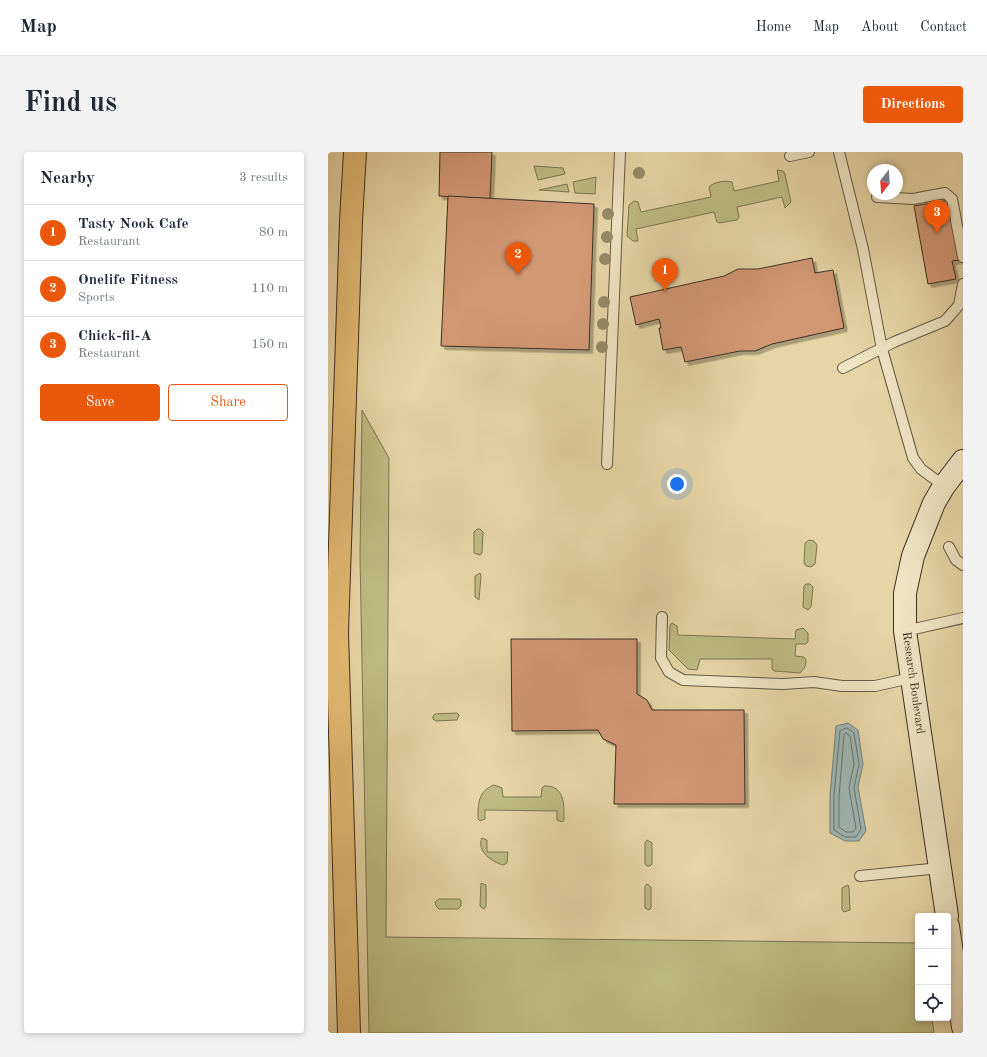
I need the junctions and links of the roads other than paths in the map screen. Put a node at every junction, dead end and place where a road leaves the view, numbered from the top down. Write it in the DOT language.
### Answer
graph roads {
  1 [pos="350,152"];
  2 [pos="355,152"];
  3 [pos="620,152"];
  4 [pos="809,152"];
  5 [pos="839,152"];
  6 [pos="790,156"];
  7 [pos="903,198"];
  8 [pos="350,221"];
  9 [pos="963,257"];
  10 [pos="963,284"];
  11 [pos="882,349"];
  12 [pos="843,368"];
  13 [pos="963,462"];
  14 [pos="607,464"];
  15 [pos="944,486"];
  16 [pos="949,547"];
  17 [pos="963,565"];
  18 [pos="662,617"];
  19 [pos="963,618"];
  20 [pos="905,631"];
  21 [pos="912,678"];
  22 [pos="940,868"];
  23 [pos="860,876"];
  24 [pos="946,913"];
  25 [pos="951,946"];
  26 [pos="963,1027"];
  27 [pos="348,1033"];
  1 -- 8 [label="highway"];
  2 -- 8 [label="highway"];
  3 -- 14 [label="lane"];
  4 -- 6 [label="lane"];
  5 -- 11 [label="lane"];
  7 -- 9 [label="lane"];
  8 -- 27 [label="highway"];
  10 -- 11 [label="lane"];
  11 -- 12 [label="lane"];
  11 -- 15 [label="lane"];
  13 -- 15 [label="street, Research Boulevard"];
  15 -- 20 [label="street, Research Boulevard"];
  16 -- 17 [label="lane"];
  18 -- 21 [label="lane"];
  19 -- 20 [label="lane"];
  20 -- 21 [label="street, Research Boulevard"];
  21 -- 22 [label="street, Research Boulevard"];
  22 -- 23 [label="lane"];
  22 -- 24 [label="street, Research Boulevard"];
  25 -- 26 [label="street"];
}
